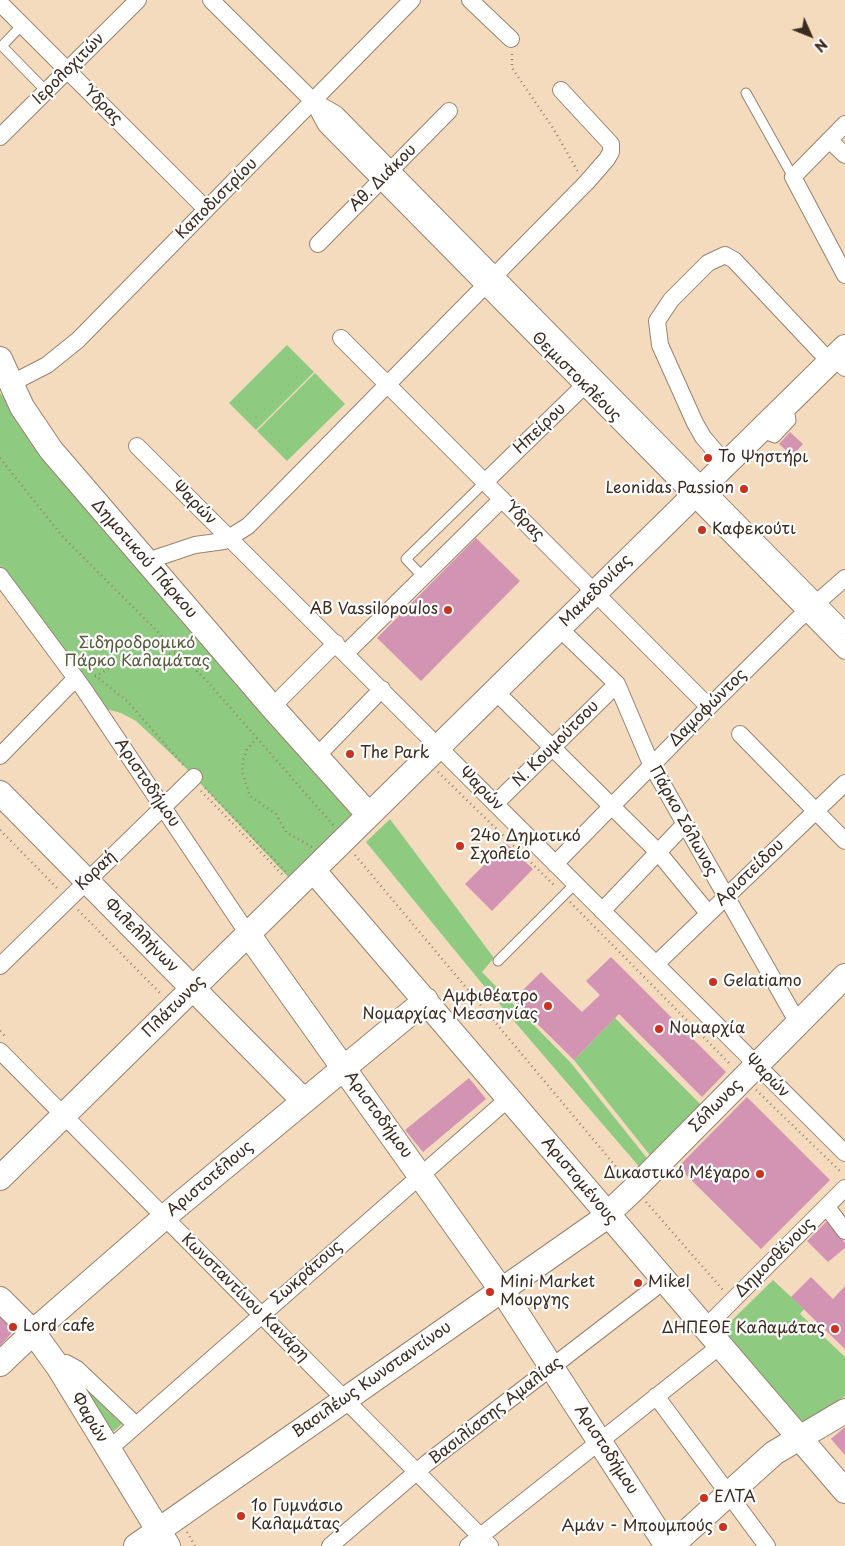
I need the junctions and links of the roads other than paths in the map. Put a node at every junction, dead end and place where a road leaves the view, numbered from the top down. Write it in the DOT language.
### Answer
graph roads {
  1 [pos="138,0"];
  2 [pos="211,0"];
  3 [pos="412,0"];
  4 [pos="470,0"];
  5 [pos="0,3"];
  6 [pos="22,25"];
  7 [pos="511,39"];
  8 [pos="68,71"];
  9 [pos="561,90"];
  10 [pos="46,92"];
  11 [pos="746,93"];
  12 [pos="313,101"];
  13 [pos="449,111"];
  14 [pos="845,124"];
  15 [pos="0,137"];
  16 [pos="829,140"];
  17 [pos="845,155"];
  18 [pos="386,175"];
  19 [pos="792,177"];
  20 [pos="206,209"];
  21 [pos="318,244"];
  22 [pos="845,275"];
  23 [pos="491,281"];
  24 [pos="341,338"];
  25 [pos="839,358"];
  26 [pos="0,359"];
  27 [pos="589,381"];
  28 [pos="10,384"];
  29 [pos="387,384"];
  30 [pos="138,446"];
  31 [pos="726,464"];
  32 [pos="485,482"];
  33 [pos="698,491"];
  34 [pos="502,499"];
  35 [pos="230,539"];
  36 [pos="147,561"];
  37 [pos="0,576"];
  38 [pos="423,577"];
  39 [pos="845,578"];
  40 [pos="595,593"];
  41 [pos="812,608"];
  42 [pos="559,628"];
  43 [pos="845,631"];
  44 [pos="341,648"];
  45 [pos="845,651"];
  46 [pos="79,683"];
  47 [pos="617,684"];
  48 [pos="382,689"];
  49 [pos="495,691"];
  50 [pos="272,707"];
  51 [pos="709,707"];
  52 [pos="740,734"];
  53 [pos="438,747"];
  54 [pos="553,747"];
  55 [pos="0,756"];
  56 [pos="316,757"];
  57 [pos="652,764"];
  58 [pos="195,782"];
  59 [pos="845,783"];
  60 [pos="0,793"];
  61 [pos="495,804"];
  62 [pos="612,805"];
  63 [pos="163,807"];
  64 [pos="816,811"];
  65 [pos="369,815"];
  66 [pos="0,816"];
  67 [pos="684,825"];
  68 [pos="343,835"];
  69 [pos="845,841"];
  70 [pos="658,852"];
  71 [pos="555,864"];
  72 [pos="318,865"];
  73 [pos="76,890"];
  74 [pos="569,890"];
  75 [pos="725,897"];
  76 [pos="602,911"];
  77 [pos="708,914"];
  78 [pos="248,934"];
  79 [pos="498,961"];
  80 [pos="656,964"];
  81 [pos="0,966"];
  82 [pos="845,976"];
  83 [pos="180,996"];
  84 [pos="426,1000"];
  85 [pos="798,1023"];
  86 [pos="0,1051"];
  87 [pos="344,1068"];
  88 [pos="750,1072"];
  89 [pos="508,1098"];
  90 [pos="297,1106"];
  91 [pos="64,1115"];
  92 [pos="845,1153"];
  93 [pos="420,1174"];
  94 [pos="0,1178"];
  95 [pos="845,1188"];
  96 [pos="827,1207"];
  97 [pos="607,1214"];
  98 [pos="165,1217"];
  99 [pos="845,1231"];
  100 [pos="665,1280"];
  101 [pos="502,1291"];
  102 [pos="0,1299"];
  103 [pos="260,1314"];
  104 [pos="705,1328"];
  105 [pos="33,1332"];
  106 [pos="720,1346"];
  107 [pos="56,1363"];
  108 [pos="0,1364"];
  109 [pos="552,1368"];
  110 [pos="656,1396"];
  111 [pos="345,1399"];
  112 [pos="845,1411"];
  113 [pos="136,1425"];
  114 [pos="799,1437"];
  115 [pos="600,1439"];
  116 [pos="108,1450"];
  117 [pos="417,1472"];
  118 [pos="845,1491"];
  119 [pos="728,1494"];
  120 [pos="163,1537"];
  121 [pos="480,1543"];
  122 [pos="136,1546"];
  123 [pos="330,1546"];
  124 [pos="667,1546"];
  125 [pos="672,1546"];
  126 [pos="767,1546"];
  1 -- 8 [label="street, Ιερολοχιτών"];
  2 -- 12 [label="street, Θεμιστοκλέους"];
  3 -- 12 [label="street, Καποδιστρίου"];
  4 -- 7 [label="street"];
  5 -- 6 [label="street, Ύδρας"];
  6 -- 8 [label="street, Ύδρας"];
  6 -- 10 [label="lane"];
  8 -- 10 [label="street, Ιερολοχιτών"];
  8 -- 20 [label="street, Ύδρας"];
  9 -- 23 [label="street"];
  10 -- 15 [label="street, Ιερολοχιτών"];
  11 -- 19 [label="lane"];
  12 -- 18 [label="street, Θεμιστοκλέους"];
  12 -- 20 [label="street, Καποδιστρίου"];
  13 -- 18 [label="street, Αθ. Διάκου"];
  14 -- 16 [label="street"];
  16 -- 17 [label="street"];
  16 -- 19 [label="street"];
  18 -- 21 [label="street, Αθ. Διάκου"];
  18 -- 23 [label="street, Θεμιστοκλέους"];
  19 -- 22 [label="street"];
  20 -- 28 [label="street, Καποδιστρίου"];
  23 -- 27 [label="street, Θεμιστοκλέους"];
  23 -- 29 [label="street"];
  24 -- 29 [label="street, Ύδρας"];
  25 -- 31 [label="street, Μακεδονίας"];
  25 -- 31 [label="street"];
  26 -- 28 [label="street"];
  27 -- 32 [label="street, Ηπείρου"];
  27 -- 33 [label="street, Θεμιστοκλέους"];
  28 -- 36 [label="street, Δημοτικού Πάρκου"];
  29 -- 32 [label="street, Ύδρας"];
  29 -- 35 [label="street"];
  30 -- 35 [label="street, Ψαρών"];
  31 -- 33 [label="street, Μακεδονίας"];
  32 -- 34 [label="street, Ύδρας"];
  32 -- 38 [label="lane"];
  33 -- 40 [label="street, Μακεδονίας"];
  33 -- 41 [label="street, Θεμιστοκλέους"];
  34 -- 38 [label="street"];
  34 -- 40 [label="street, Ύδρας"];
  35 -- 36 [label="street"];
  35 -- 44 [label="street, Ψαρών"];
  36 -- 50 [label="street, Δημοτικού Πάρκου"];
  37 -- 46 [label="street"];
  38 -- 44 [label="street"];
  39 -- 41 [label="street, Δαμοφώντος"];
  40 -- 42 [label="street, Μακεδονίας"];
  40 -- 51 [label="street, Ύδρας"];
  41 -- 43 [label="street, Θεμιστοκλέους"];
  41 -- 45 [label="street, Θεμιστοκλέους"];
  41 -- 51 [label="street, Δαμοφώντος"];
  42 -- 47 [label="street, Πάρκο Σόλωνος"];
  42 -- 49 [label="street, Μακεδονίας"];
  44 -- 48 [label="street, Ψαρών"];
  44 -- 50 [label="street"];
  46 -- 55 [label="street"];
  46 -- 63 [label="street, Αριστοδήμου"];
  47 -- 54 [label="street, Ν. Κουμούτσου"];
  47 -- 57 [label="street, Πάρκο Σόλωνος"];
  48 -- 53 [label="street, Ψαρών"];
  48 -- 56 [label="street"];
  49 -- 53 [label="street, Μακεδονίας"];
  49 -- 54 [label="street"];
  50 -- 56 [label="street, Δημοτικού Πάρκου"];
  51 -- 57 [label="street, Δαμοφώντος"];
  52 -- 64 [label="street"];
  53 -- 61 [label="street, Ψαρών"];
  53 -- 65 [label="street, Μακεδονίας"];
  54 -- 61 [label="street, Ν. Κουμούτσου"];
  54 -- 62 [label="street"];
  56 -- 65 [label="street, Δημοτικού Πάρκου"];
  57 -- 62 [label="street, Δαμοφώντος"];
  57 -- 67 [label="street, Πάρκο Σόλωνος"];
  58 -- 63 [label="street, Κοραή"];
  59 -- 64 [label="street, Αριστείδου"];
  60 -- 73 [label="street, Φιλελλήνων"];
  61 -- 71 [label="street, Ψαρών"];
  62 -- 70 [label="street"];
  62 -- 71 [label="street, Δαμοφώντος"];
  63 -- 73 [label="street, Κοραή"];
  63 -- 78 [label="street, Αριστοδήμου"];
  64 -- 69 [label="street"];
  64 -- 75 [label="street, Αριστείδου"];
  65 -- 68 [label="street, Μακεδονίας"];
  66 -- 73 [label="street, Φιλελλήνων"];
  67 -- 70 [label="street"];
  67 -- 75 [label="street, Πάρκο Σόλωνος"];
  68 -- 72 [label="street, Πλάτωνος"];
  70 -- 76 [label="street"];
  70 -- 77 [label="street"];
  71 -- 74 [label="street, Ψαρών"];
  72 -- 78 [label="street, Πλάτωνος"];
  72 -- 84 [label="street, Αριστομένους"];
  73 -- 81 [label="street, Κοραή"];
  73 -- 83 [label="street, Φιλελλήνων"];
  74 -- 76 [label="street, Ψαρών"];
  74 -- 79 [label="lane"];
  75 -- 77 [label="street, Αριστείδου"];
  75 -- 85 [label="street, Πάρκο Σόλωνος"];
  76 -- 80 [label="street, Ψαρών"];
  77 -- 80 [label="street, Αριστείδου"];
  78 -- 83 [label="street, Πλάτωνος"];
  78 -- 87 [label="street, Αριστοδήμου"];
  80 -- 88 [label="street, Ψαρών"];
  82 -- 85 [label="street, Σόλωνος"];
  83 -- 90 [label="street, Φιλελλήνων"];
  83 -- 91 [label="street, Πλάτωνος"];
  84 -- 87 [label="street, Αριστοτέλους"];
  84 -- 89 [label="street, Αριστομένους"];
  85 -- 88 [label="street, Σόλωνος"];
  86 -- 91 [label="street, Κωνσταντίνου Κανάρη"];
  87 -- 90 [label="street, Αριστοτέλους"];
  87 -- 93 [label="street, Αριστοδήμου"];
  88 -- 92 [label="street, Ψαρών"];
  88 -- 97 [label="street, Σόλωνος"];
  89 -- 93 [label="street, Σωκράτους"];
  89 -- 97 [label="street, Αριστομένους"];
  90 -- 98 [label="street, Αριστοτέλους"];
  91 -- 94 [label="street, Πλάτωνος"];
  91 -- 98 [label="street, Κωνσταντίνου Κανάρη"];
  93 -- 101 [label="street, Αριστοδήμου"];
  93 -- 103 [label="street, Σωκράτους"];
  95 -- 96 [label="street, Δημοσθένους"];
  96 -- 99 [label="street"];
  96 -- 104 [label="street, Δημοσθένους"];
  97 -- 100 [label="street, Αριστομένους"];
  97 -- 101 [label="street, Βασιλέως Κωνσταντίνου"];
  98 -- 103 [label="street, Κωνσταντίνου Κανάρη"];
  98 -- 105 [label="street, Αριστοτέλους"];
  100 -- 104 [label="street, Αριστομένους"];
  100 -- 109 [label="street, Βασιλίσσης Αμαλίας"];
  101 -- 109 [label="street, Αριστοδήμου"];
  101 -- 111 [label="street, Βασιλέως Κωνσταντίνου"];
  102 -- 105 [label="street, Φαρών"];
  103 -- 111 [label="street, Κωνσταντίνου Κανάρη"];
  103 -- 113 [label="street, Σωκράτους"];
  104 -- 106 [label="street, Αριστομένους"];
  105 -- 107 [label="street, Φαρών"];
  105 -- 108 [label="street, Αριστοτέλους"];
  106 -- 110 [label="street"];
  106 -- 114 [label="street, Αριστομένους"];
  107 -- 113 [label="street"];
  107 -- 116 [label="street, Φαρών"];
  109 -- 115 [label="street, Αριστοδήμου"];
  109 -- 117 [label="street, Βασιλίσσης Αμαλίας"];
  110 -- 115 [label="street"];
  110 -- 119 [label="street"];
  111 -- 117 [label="street, Κωνσταντίνου Κανάρη"];
  111 -- 120 [label="street, Βασιλέως Κωνσταντίνου"];
  112 -- 114 [label="street"];
  113 -- 116 [label="street, Σωκράτους"];
  114 -- 118 [label="street, Αριστομένους"];
  114 -- 119 [label="street"];
  115 -- 121 [label="street"];
  115 -- 124 [label="street, Αριστοδήμου"];
  116 -- 120 [label="street, Φαρών"];
  117 -- 121 [label="street, Κωνσταντίνου Κανάρη"];
  117 -- 123 [label="street, Βασιλίσσης Αμαλίας"];
  119 -- 125 [label="street"];
  119 -- 126 [label="street"];
  120 -- 122 [label="street, Βασιλέως Κωνσταντίνου"];
}
